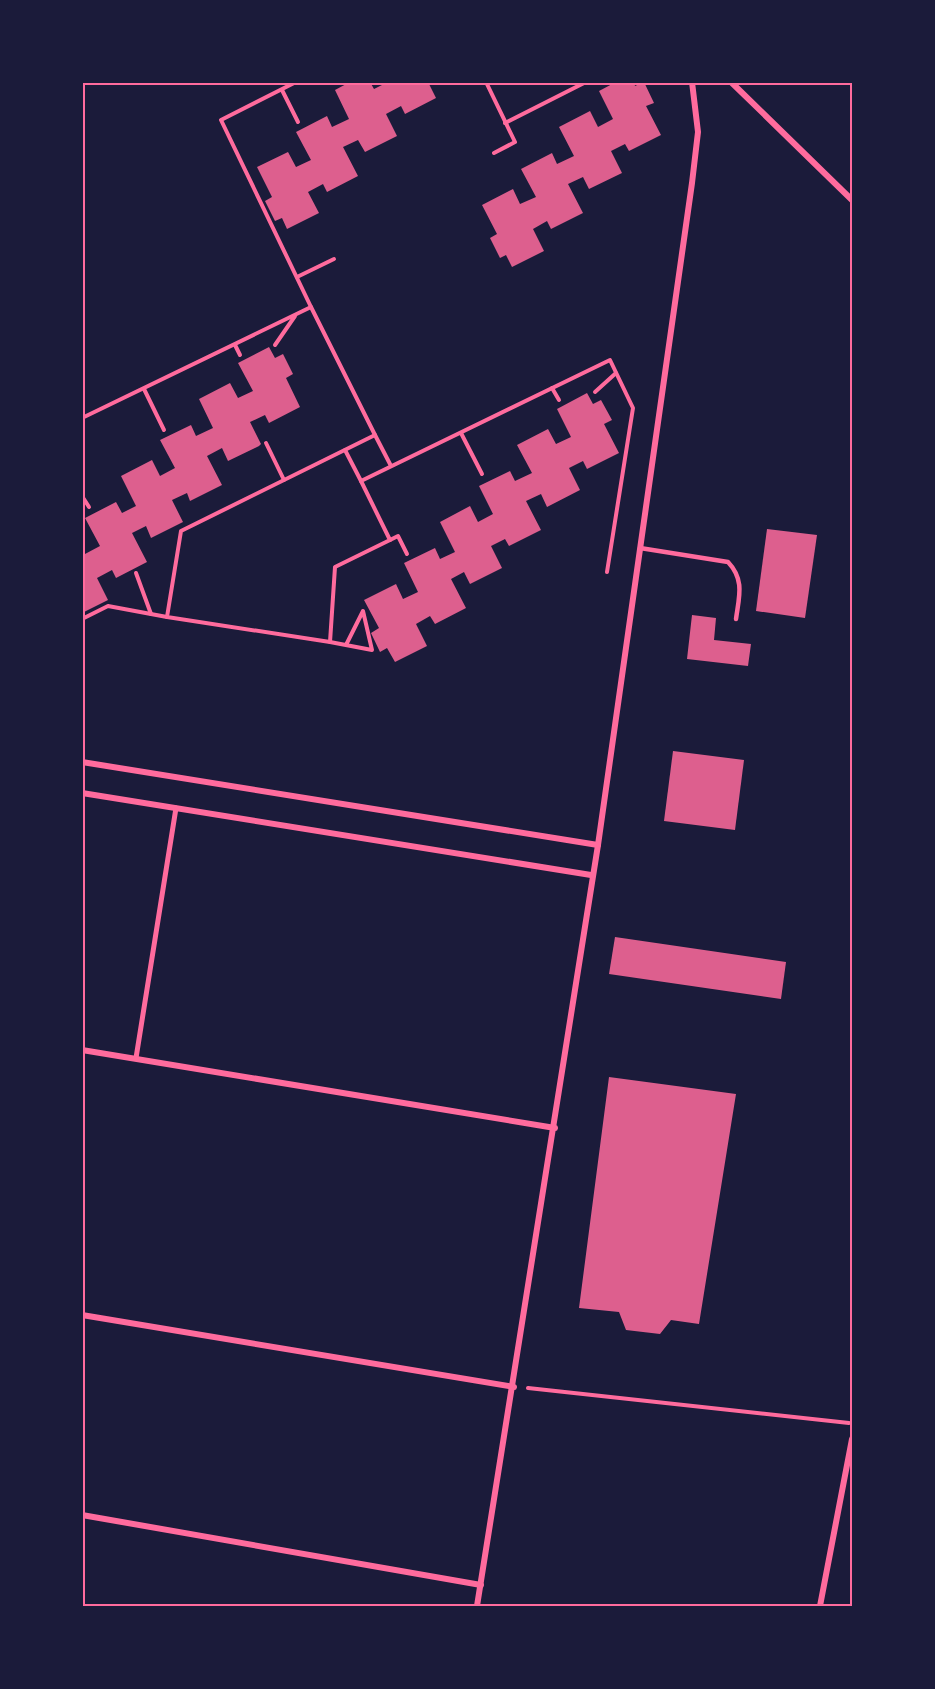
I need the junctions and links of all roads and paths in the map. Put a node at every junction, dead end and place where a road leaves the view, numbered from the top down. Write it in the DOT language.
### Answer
graph roads {
  1 [pos="296,82"];
  2 [pos="486,82"];
  3 [pos="586,82"];
  4 [pos="692,82"];
  5 [pos="732,83"];
  6 [pos="282,90"];
  7 [pos="297,122"];
  8 [pos="505,123"];
  9 [pos="494,153"];
  10 [pos="852,200"];
  11 [pos="334,259"];
  12 [pos="297,277"];
  13 [pos="311,308"];
  14 [pos="296,315"];
  15 [pos="235,345"];
  16 [pos="275,345"];
  17 [pos="240,355"];
  18 [pos="616,373"];
  19 [pos="144,388"];
  20 [pos="552,388"];
  21 [pos="595,392"];
  22 [pos="559,400"];
  23 [pos="82,418"];
  24 [pos="164,430"];
  25 [pos="460,433"];
  26 [pos="375,435"];
  27 [pos="266,443"];
  28 [pos="345,450"];
  29 [pos="391,466"];
  30 [pos="482,474"];
  31 [pos="284,480"];
  32 [pos="361,481"];
  33 [pos="82,496"];
  34 [pos="89,507"];
  35 [pos="390,540"];
  36 [pos="640,548"];
  37 [pos="407,554"];
  38 [pos="607,572"];
  39 [pos="136,573"];
  40 [pos="151,614"];
  41 [pos="167,617"];
  42 [pos="82,619"];
  43 [pos="736,619"];
  44 [pos="330,642"];
  45 [pos="346,645"];
  46 [pos="82,762"];
  47 [pos="82,792"];
  48 [pos="176,808"];
  49 [pos="598,845"];
  50 [pos="591,875"];
  51 [pos="82,1050"];
  52 [pos="136,1058"];
  53 [pos="555,1128"];
  54 [pos="82,1315"];
  55 [pos="514,1387"];
  56 [pos="852,1423"];
  57 [pos="852,1439"];
  58 [pos="82,1515"];
  59 [pos="481,1585"];
  60 [pos="477,1606"];
  61 [pos="820,1606"];
  1 -- 6 [label="path"];
  2 -- 8 [label="path"];
  3 -- 8 [label="path"];
  4 -- 36 [label="street"];
  5 -- 10 [label="street"];
  6 -- 7 [label="path"];
  6 -- 12 [label="path"];
  8 -- 9 [label="path"];
  11 -- 12 [label="path"];
  12 -- 13 [label="path"];
  13 -- 14 [label="path"];
  13 -- 26 [label="path"];
  14 -- 15 [label="path"];
  14 -- 16 [label="path"];
  15 -- 17 [label="path"];
  15 -- 19 [label="path"];
  18 -- 20 [label="path"];
  18 -- 21 [label="path"];
  18 -- 38 [label="path"];
  19 -- 23 [label="path"];
  19 -- 24 [label="path"];
  20 -- 22 [label="path"];
  20 -- 25 [label="path"];
  25 -- 29 [label="path"];
  25 -- 30 [label="path"];
  26 -- 28 [label="path"];
  26 -- 29 [label="path"];
  27 -- 31 [label="path"];
  28 -- 31 [label="path"];
  28 -- 32 [label="path"];
  29 -- 32 [label="path"];
  31 -- 41 [label="path"];
  32 -- 35 [label="path"];
  33 -- 34 [label="path"];
  35 -- 37 [label="path"];
  35 -- 44 [label="path"];
  36 -- 43 [label="lane"];
  36 -- 49 [label="street"];
  39 -- 40 [label="path"];
  40 -- 41 [label="path"];
  40 -- 42 [label="path"];
  41 -- 44 [label="path"];
  44 -- 45 [label="path"];
  45 -- 45 [label="path"];
  46 -- 49 [label="street"];
  47 -- 48 [label="street"];
  48 -- 50 [label="street"];
  48 -- 52 [label="street"];
  49 -- 50 [label="street"];
  50 -- 53 [label="street"];
  51 -- 52 [label="street"];
  52 -- 53 [label="street"];
  53 -- 55 [label="street"];
  54 -- 55 [label="street"];
  55 -- 56 [label="path"];
  55 -- 59 [label="street"];
  57 -- 61 [label="street"];
  58 -- 59 [label="street"];
  59 -- 60 [label="street"];
}
